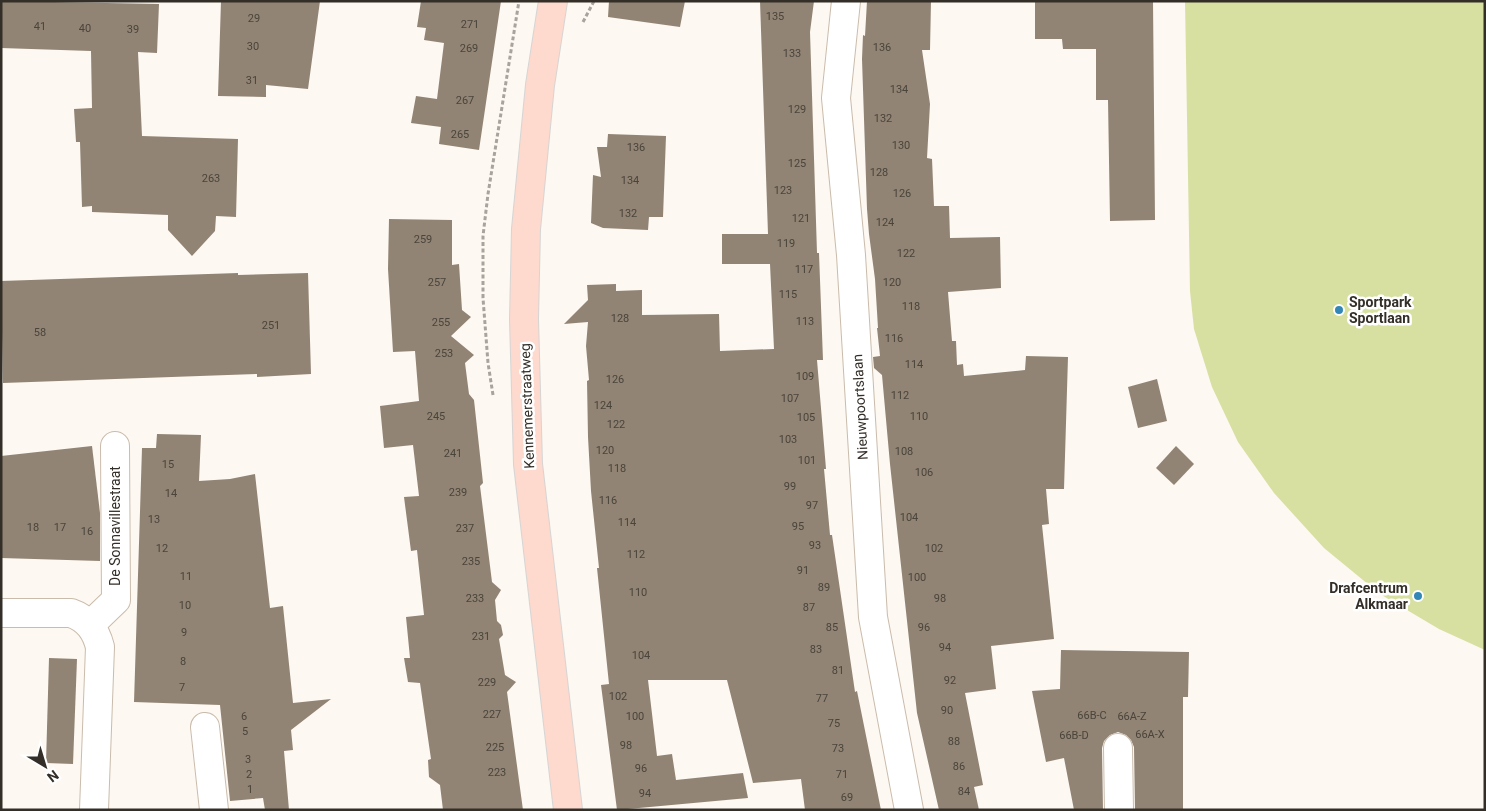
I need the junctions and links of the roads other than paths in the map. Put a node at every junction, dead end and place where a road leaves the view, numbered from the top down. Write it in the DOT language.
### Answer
graph roads {
  1 [pos="553,1"];
  2 [pos="846,1"];
  3 [pos="115,446"];
  4 [pos="1,613"];
  5 [pos="90,625"];
  6 [pos="205,727"];
  7 [pos="1118,748"];
  8 [pos="94,810"];
  9 [pos="214,810"];
  10 [pos="568,810"];
  11 [pos="909,810"];
  12 [pos="1119,810"];
  1 -- 10 [label="main road, Kennemerstraatweg"];
  2 -- 11 [label="street, Nieuwpoortslaan"];
  3 -- 5 [label="street, De Sonnavillestraat"];
  4 -- 5 [label="street"];
  5 -- 8 [label="street"];
  6 -- 9 [label="street"];
  7 -- 12 [label="street"];
}
